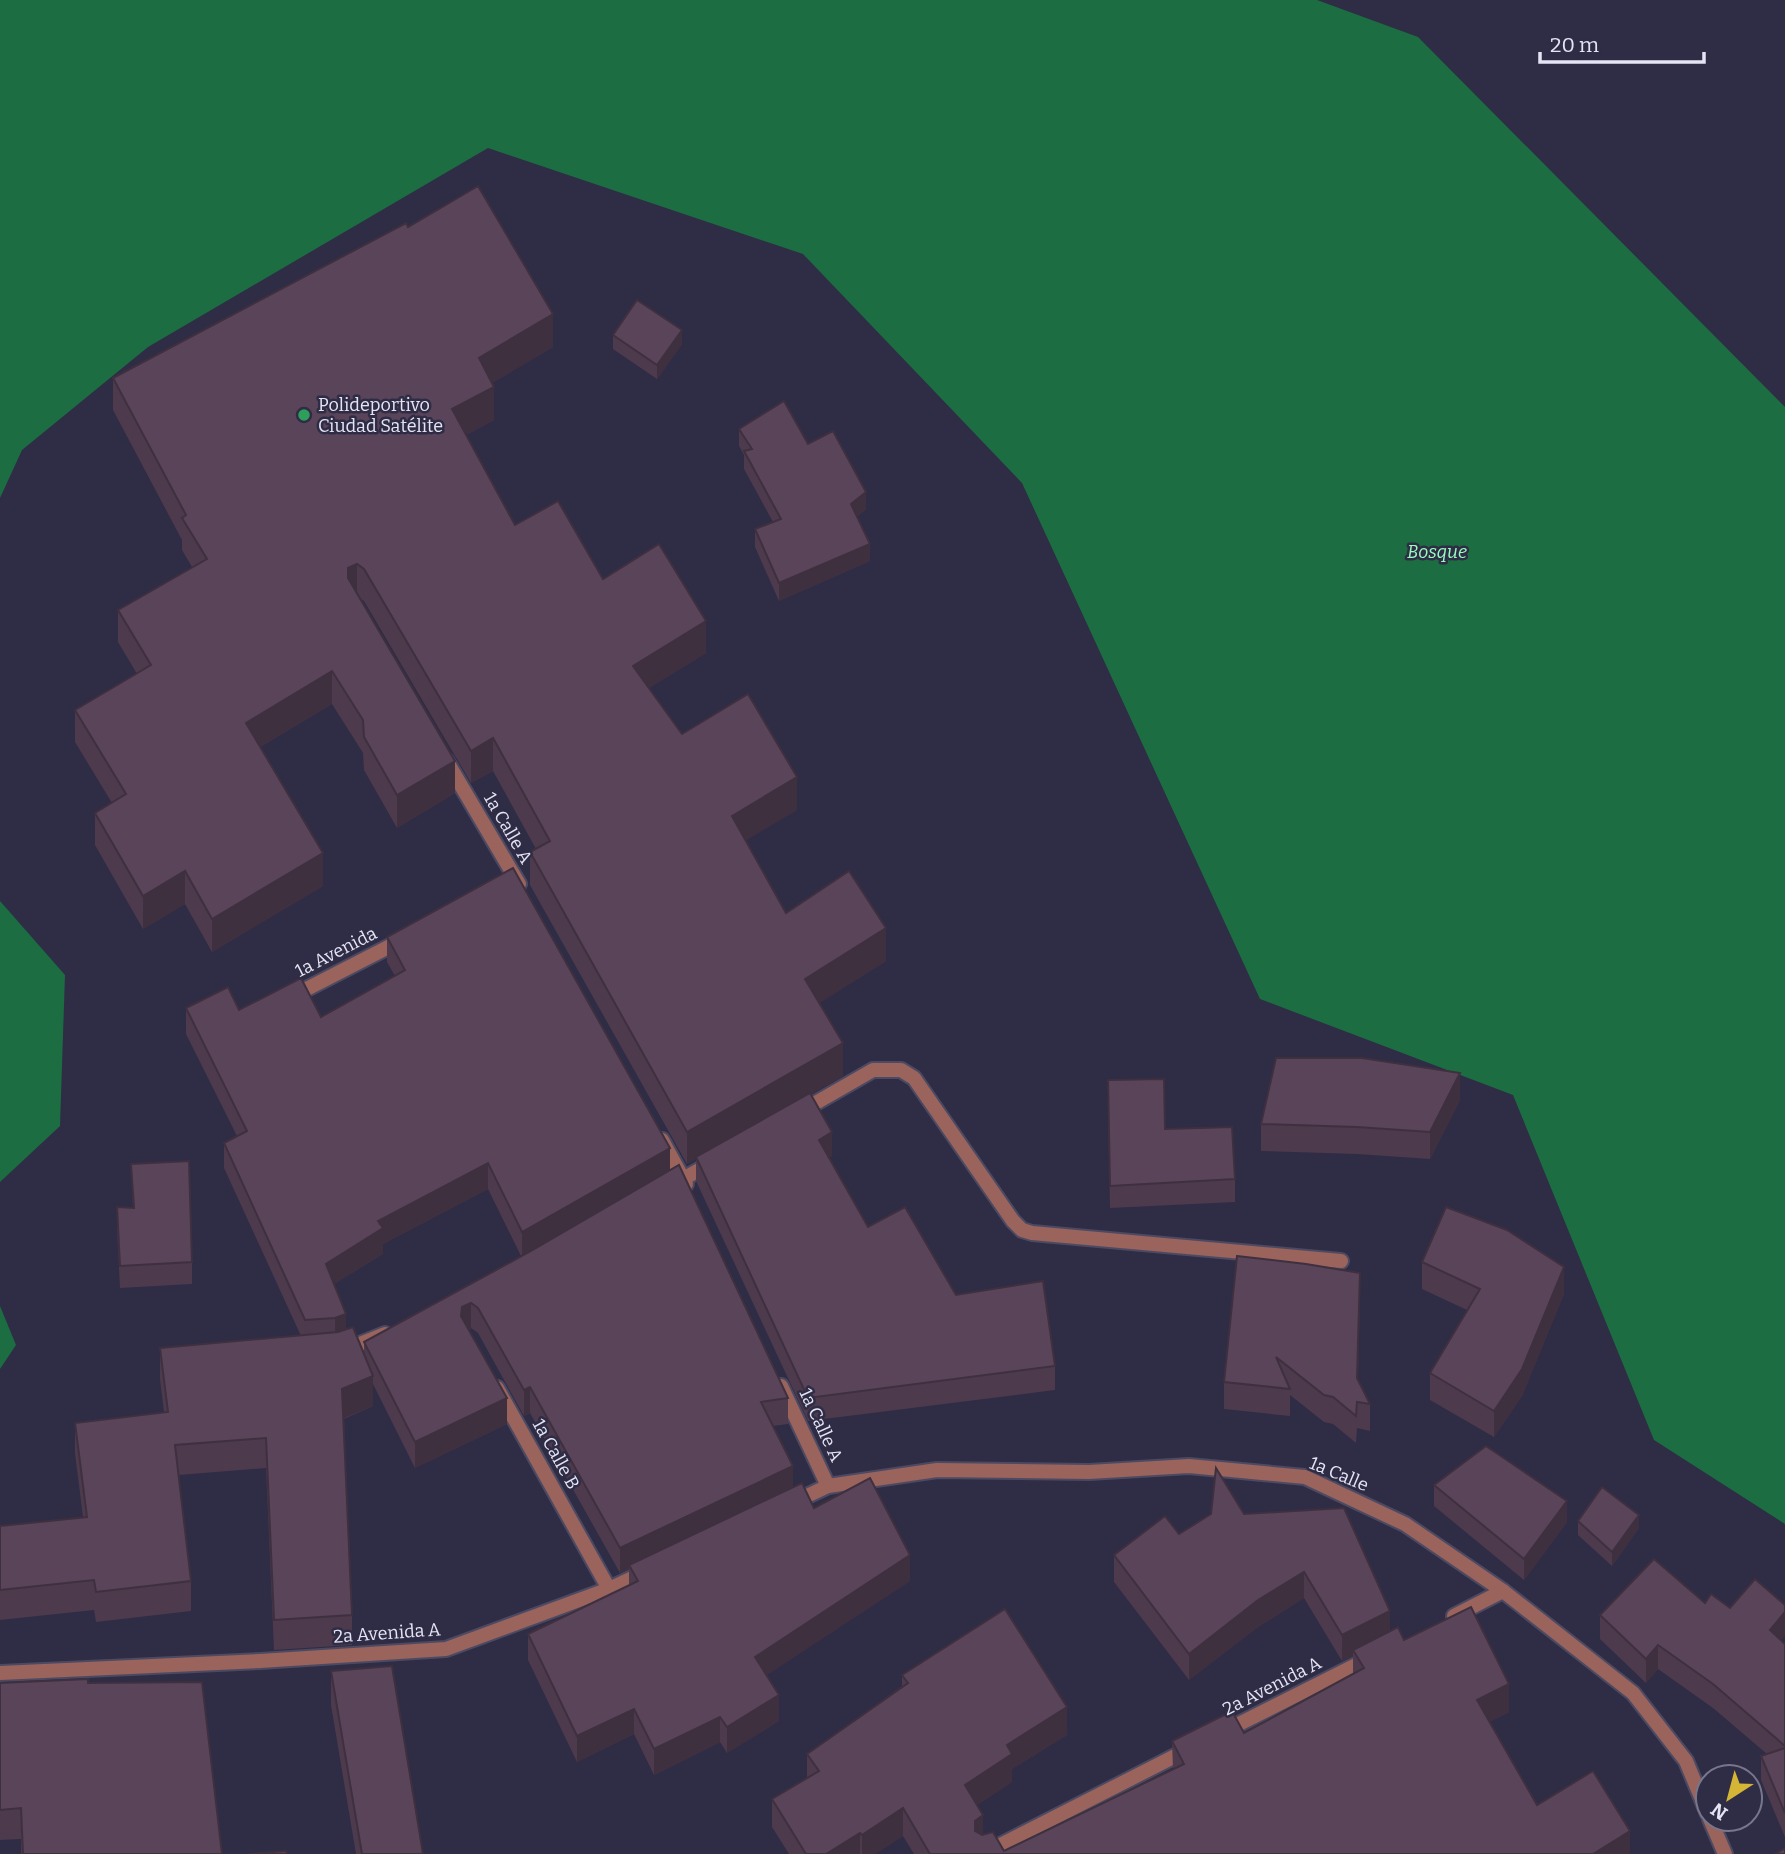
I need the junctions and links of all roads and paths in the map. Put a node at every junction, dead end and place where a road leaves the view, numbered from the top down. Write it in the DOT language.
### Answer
graph roads {
  1 [pos="440,750"];
  2 [pos="515,887"];
  3 [pos="419,931"];
  4 [pos="272,1006"];
  5 [pos="790,1118"];
  6 [pos="657,1131"];
  7 [pos="731,1152"];
  8 [pos="684,1179"];
  9 [pos="659,1192"];
  10 [pos="695,1203"];
  11 [pos="1341,1261"];
  12 [pos="402,1327"];
  13 [pos="324,1354"];
  14 [pos="489,1374"];
  15 [pos="776,1375"];
  16 [pos="828,1486"];
  17 [pos="779,1509"];
  18 [pos="657,1566"];
  19 [pos="608,1589"];
  20 [pos="1503,1591"];
  21 [pos="1441,1622"];
  22 [pos="1379,1654"];
  23 [pos="0,1673"];
  24 [pos="1694,1780"];
  25 [pos="1716,1833"];
  26 [pos="983,1854"];
  27 [pos="1725,1854"];
  1 -- 2 [label="street, 1a Calle A"];
  3 -- 4 [label="street, 1a Avenida"];
  5 -- 11 [label="street"];
  6 -- 8 [label="street"];
  7 -- 8 [label="street"];
  8 -- 9 [label="street"];
  8 -- 10 [label="street"];
  12 -- 13 [label="street"];
  14 -- 19 [label="street, 1a Calle B"];
  15 -- 16 [label="street, 1a Calle A"];
  16 -- 17 [label="street"];
  16 -- 20 [label="street, 1a Calle"];
  18 -- 19 [label="street, 2a Avenida A"];
  19 -- 23 [label="street, 2a Avenida A"];
  20 -- 21 [label="street"];
  20 -- 24 [label="street, 1a Calle"];
  22 -- 26 [label="street, 2a Avenida A"];
  25 -- 27 [label="street"];
}
